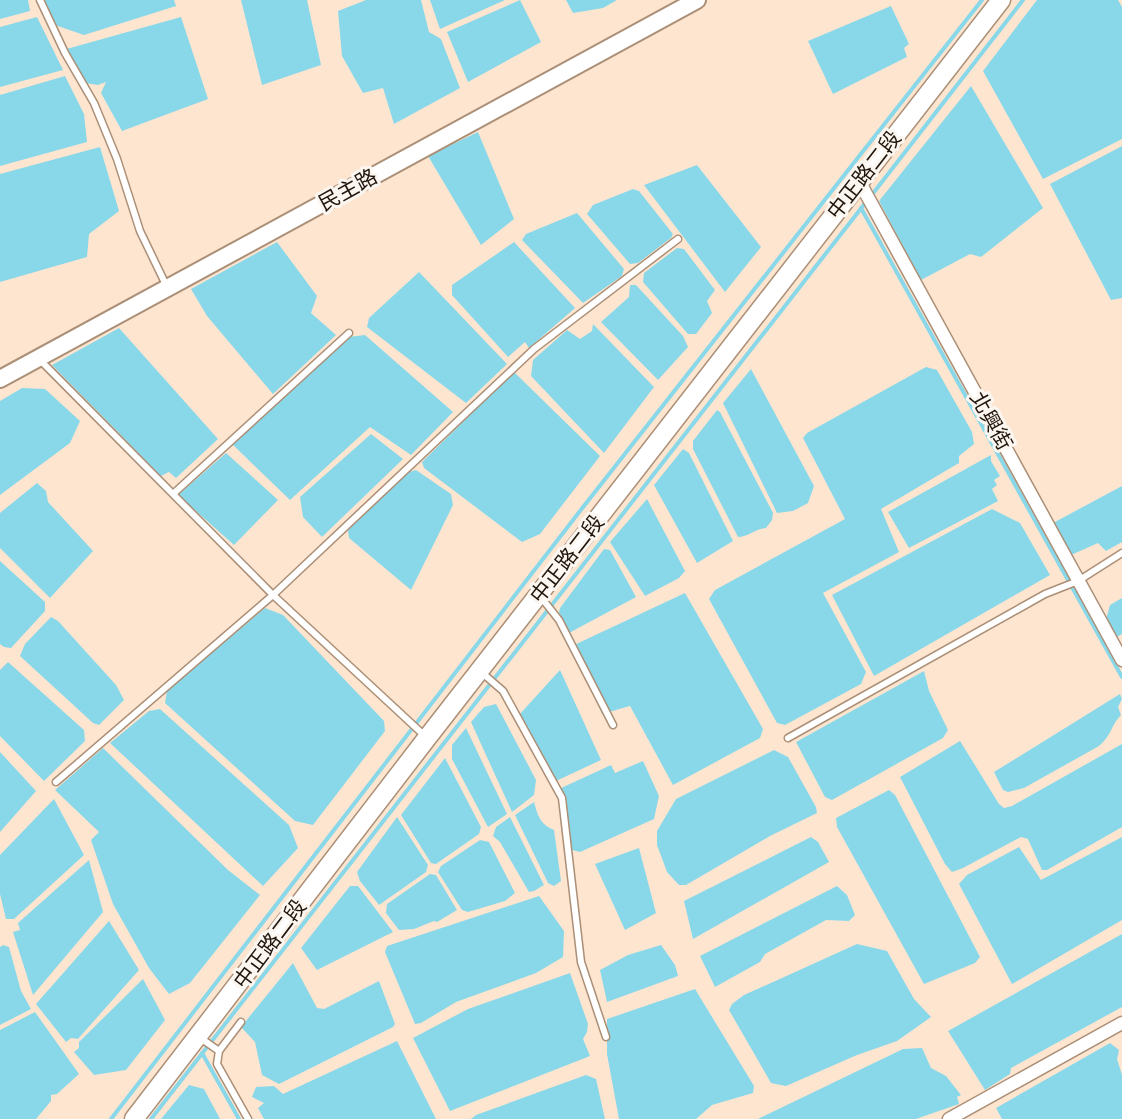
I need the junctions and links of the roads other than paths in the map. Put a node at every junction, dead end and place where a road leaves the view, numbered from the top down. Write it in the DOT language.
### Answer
graph roads {
  1 [pos="40,0"];
  2 [pos="697,0"];
  3 [pos="1001,0"];
  4 [pos="859,181"];
  5 [pos="678,239"];
  6 [pos="168,288"];
  7 [pos="349,333"];
  8 [pos="39,358"];
  9 [pos="0,379"];
  10 [pos="173,494"];
  11 [pos="1122,553"];
  12 [pos="1078,581"];
  13 [pos="273,595"];
  14 [pos="540,595"];
  15 [pos="1122,660"];
  16 [pos="480,671"];
  17 [pos="614,725"];
  18 [pos="427,738"];
  19 [pos="788,738"];
  20 [pos="56,782"];
  21 [pos="241,1022"];
  22 [pos="1122,1023"];
  23 [pos="606,1036"];
  24 [pos="198,1037"];
  25 [pos="219,1051"];
  26 [pos="134,1119"];
  27 [pos="248,1119"];
  28 [pos="949,1119"];
  1 -- 6 [label="lane"];
  2 -- 6 [label="street, 民主路"];
  3 -- 4 [label="main road, 中正路二段"];
  4 -- 12 [label="street, 北興街"];
  4 -- 14 [label="main road, 中正路二段"];
  5 -- 13 [label="lane"];
  6 -- 8 [label="street, 民主路"];
  7 -- 10 [label="lane"];
  8 -- 9 [label="street, 民主路"];
  8 -- 10 [label="lane"];
  10 -- 13 [label="lane"];
  11 -- 12 [label="lane"];
  12 -- 15 [label="street, 北興街"];
  12 -- 19 [label="lane"];
  13 -- 18 [label="lane"];
  13 -- 20 [label="lane"];
  14 -- 16 [label="main road, 中正路二段"];
  14 -- 17 [label="lane"];
  16 -- 18 [label="main road, 中正路二段"];
  16 -- 23 [label="lane"];
  18 -- 24 [label="main road, 中正路二段"];
  21 -- 25 [label="lane"];
  22 -- 28 [label="street"];
  24 -- 25 [label="lane"];
  24 -- 26 [label="main road, 中正路二段"];
  25 -- 27 [label="lane"];
}
